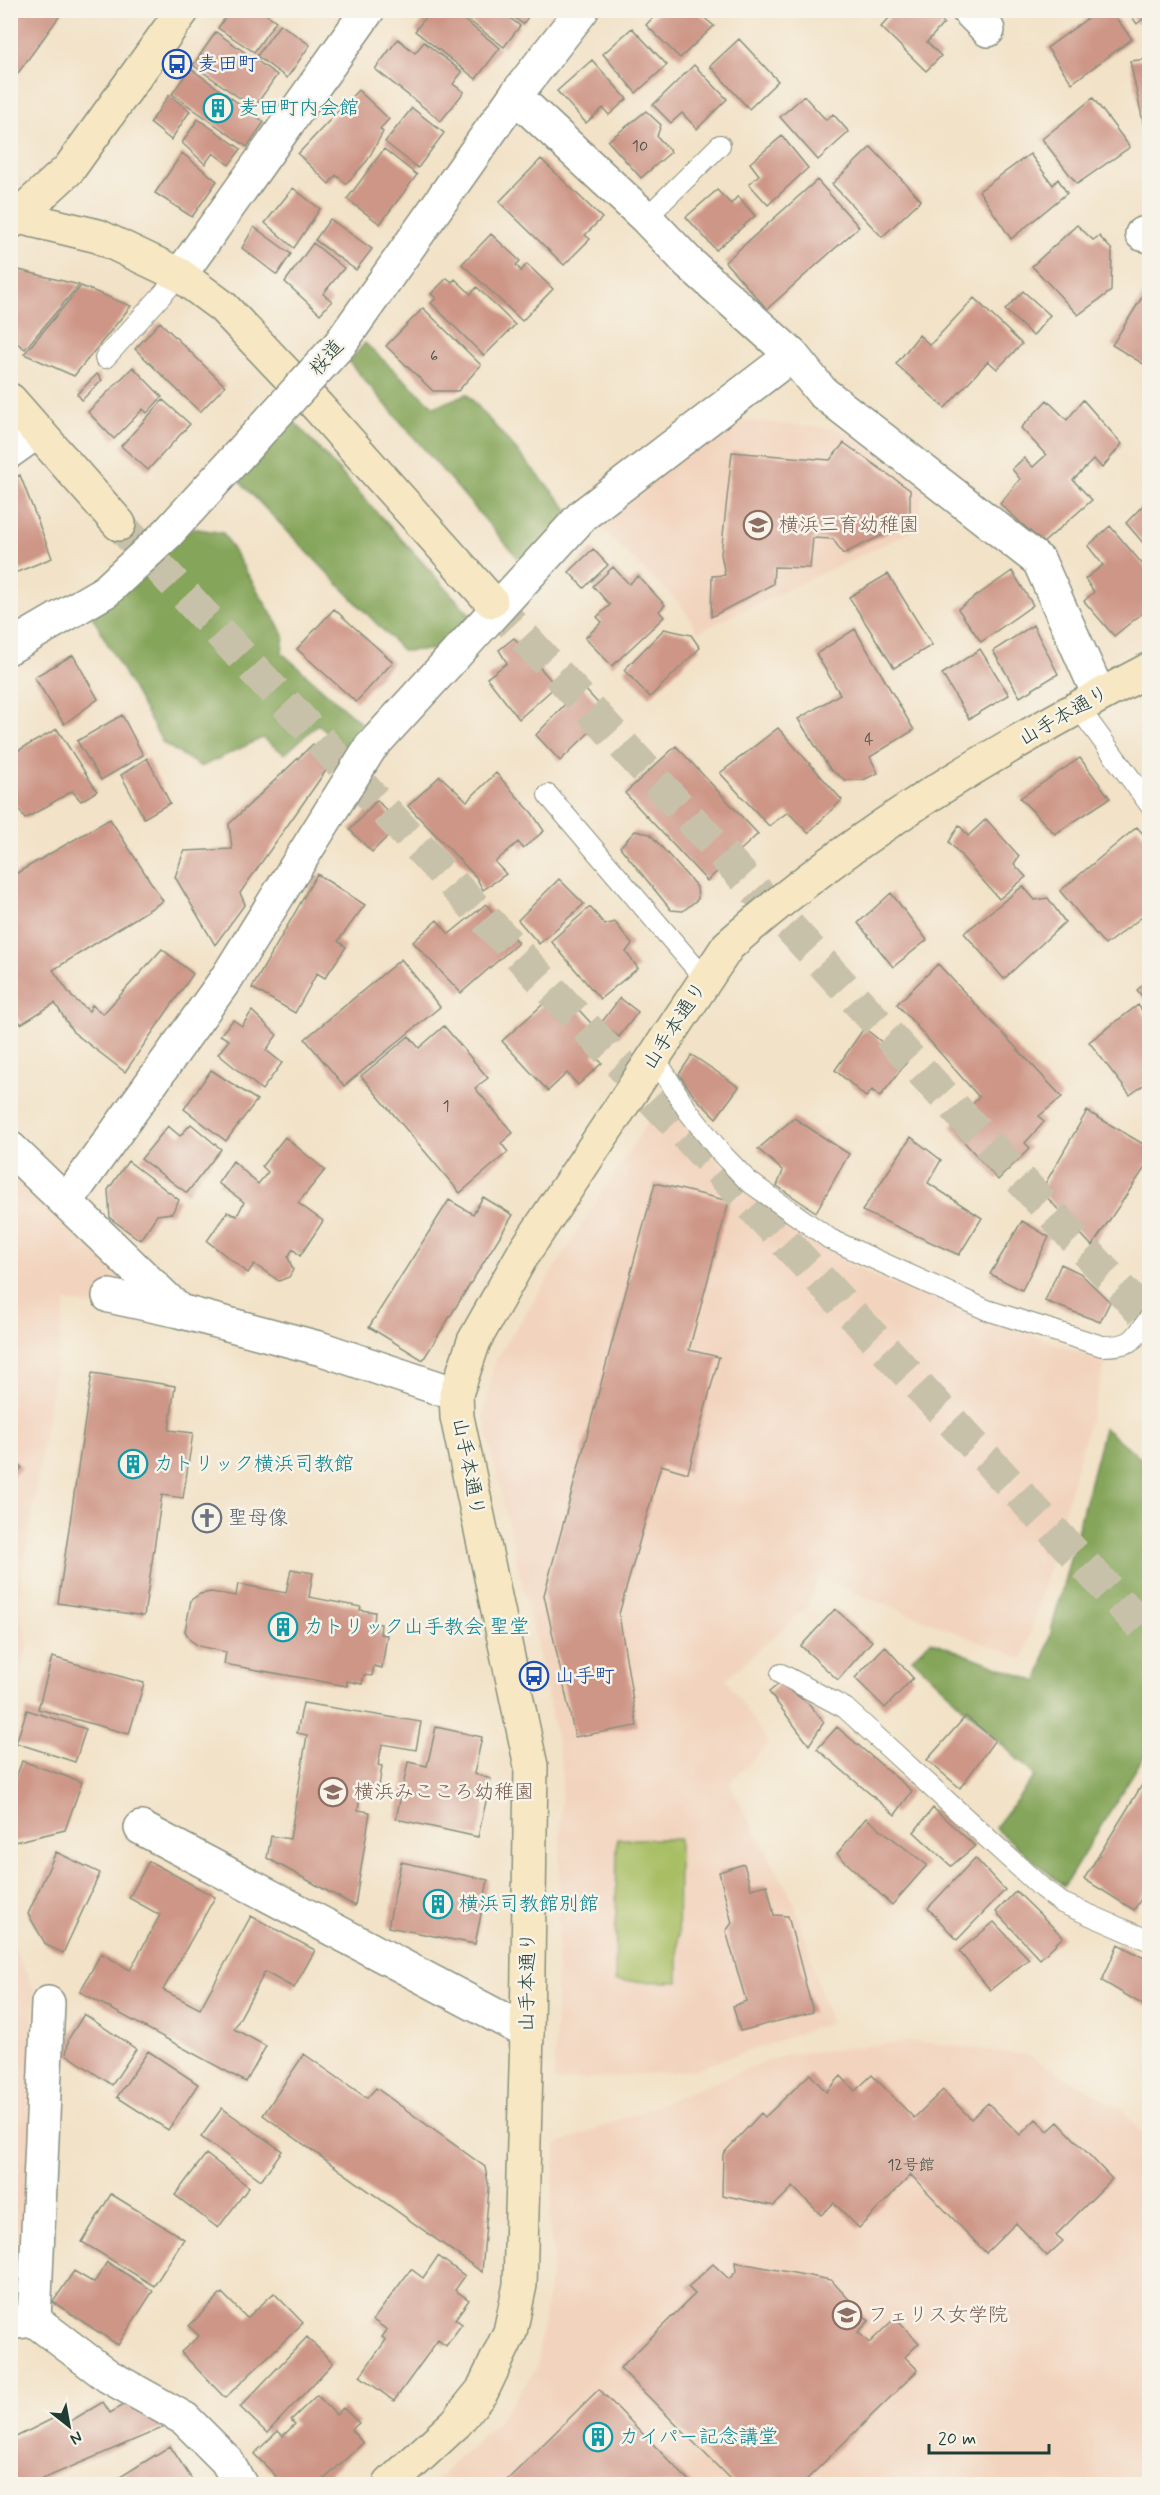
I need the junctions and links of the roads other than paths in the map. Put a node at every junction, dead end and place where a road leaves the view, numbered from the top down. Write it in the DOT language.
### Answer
graph roads {
  1 [pos="183,10"];
  2 [pos="368,10"];
  3 [pos="582,10"];
  4 [pos="515,96"];
  5 [pos="720,145"];
  6 [pos="13,218"];
  7 [pos="646,218"];
  8 [pos="180,275"];
  9 [pos="792,355"];
  10 [pos="105,358"];
  11 [pos="10,400"];
  12 [pos="38,431"];
  13 [pos="10,451"];
  14 [pos="119,524"];
  15 [pos="491,601"];
  16 [pos="10,647"];
  17 [pos="1149,669"];
  18 [pos="1089,701"];
  19 [pos="548,795"];
  20 [pos="1149,805"];
  21 [pos="705,979"];
  22 [pos="655,1058"];
  23 [pos="10,1148"];
  24 [pos="66,1202"];
  25 [pos="109,1296"];
  26 [pos="179,1311"];
  27 [pos="1149,1317"];
  28 [pos="456,1394"];
  29 [pos="781,1674"];
  30 [pos="141,1828"];
  31 [pos="1149,1941"];
  32 [pos="48,2003"];
  33 [pos="527,2032"];
  34 [pos="22,2321"];
  35 [pos="240,2484"];
  36 [pos="390,2484"];
  1 -- 6 [label="street"];
  2 -- 8 [label="street"];
  3 -- 4 [label="street, 桜道"];
  4 -- 7 [label="street"];
  4 -- 16 [label="street, 桜道, bridge"];
  5 -- 7 [label="lane"];
  6 -- 8 [label="street"];
  7 -- 9 [label="street"];
  8 -- 10 [label="lane"];
  8 -- 15 [label="street"];
  9 -- 18 [label="street"];
  9 -- 24 [label="street"];
  11 -- 12 [label="street"];
  12 -- 13 [label="street"];
  12 -- 14 [label="street"];
  17 -- 18 [label="street, 山手本通り"];
  18 -- 20 [label="lane"];
  18 -- 21 [label="street, 山手本通り"];
  19 -- 21 [label="lane"];
  21 -- 22 [label="street, 山手本通り"];
  22 -- 27 [label="lane"];
  22 -- 28 [label="street, 山手本通り"];
  23 -- 24 [label="street"];
  24 -- 26 [label="street"];
  25 -- 26 [label="street"];
  26 -- 28 [label="street"];
  28 -- 33 [label="street, 山手本通り"];
  29 -- 31 [label="lane"];
  30 -- 33 [label="street"];
  32 -- 34 [label="street"];
  33 -- 36 [label="street, 山手本通り"];
  34 -- 35 [label="street"];
}
